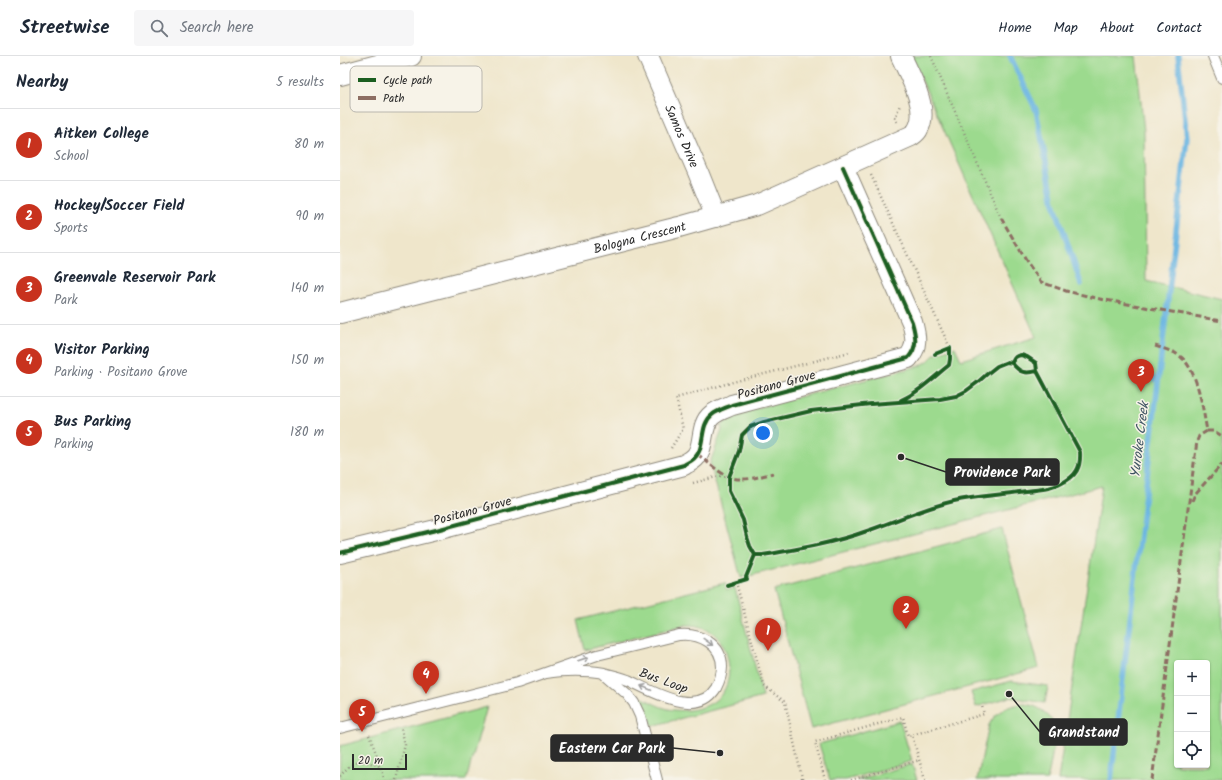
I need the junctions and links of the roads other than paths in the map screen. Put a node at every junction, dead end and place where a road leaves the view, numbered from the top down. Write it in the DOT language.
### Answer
graph roads {
  1 [pos="411,56"];
  2 [pos="648,56"];
  3 [pos="901,56"];
  4 [pos="1213,56"];
  5 [pos="374,66"];
  6 [pos="350,72"];
  7 [pos="340,75"];
  8 [pos="1222,78"];
  9 [pos="843,167"];
  10 [pos="716,217"];
  11 [pos="340,313"];
  12 [pos="340,553"];
  13 [pos="546,673"];
  14 [pos="603,673"];
  15 [pos="340,728"];
  16 [pos="657,780"];
  1 -- 5 [label="street"];
  2 -- 10 [label="street, Samos Drive"];
  3 -- 9 [label="street, Bologna Crescent"];
  4 -- 8 [label="lane"];
  6 -- 7 [label="street"];
  9 -- 10 [label="street, Bologna Crescent"];
  9 -- 12 [label="street, Positano Grove"];
  10 -- 11 [label="street, Bologna Crescent"];
  13 -- 14 [label="lane, Bus Loop"];
  13 -- 14 [label="lane, Bus Loop, one-way"];
  13 -- 15 [label="lane"];
  14 -- 16 [label="lane"];
}
